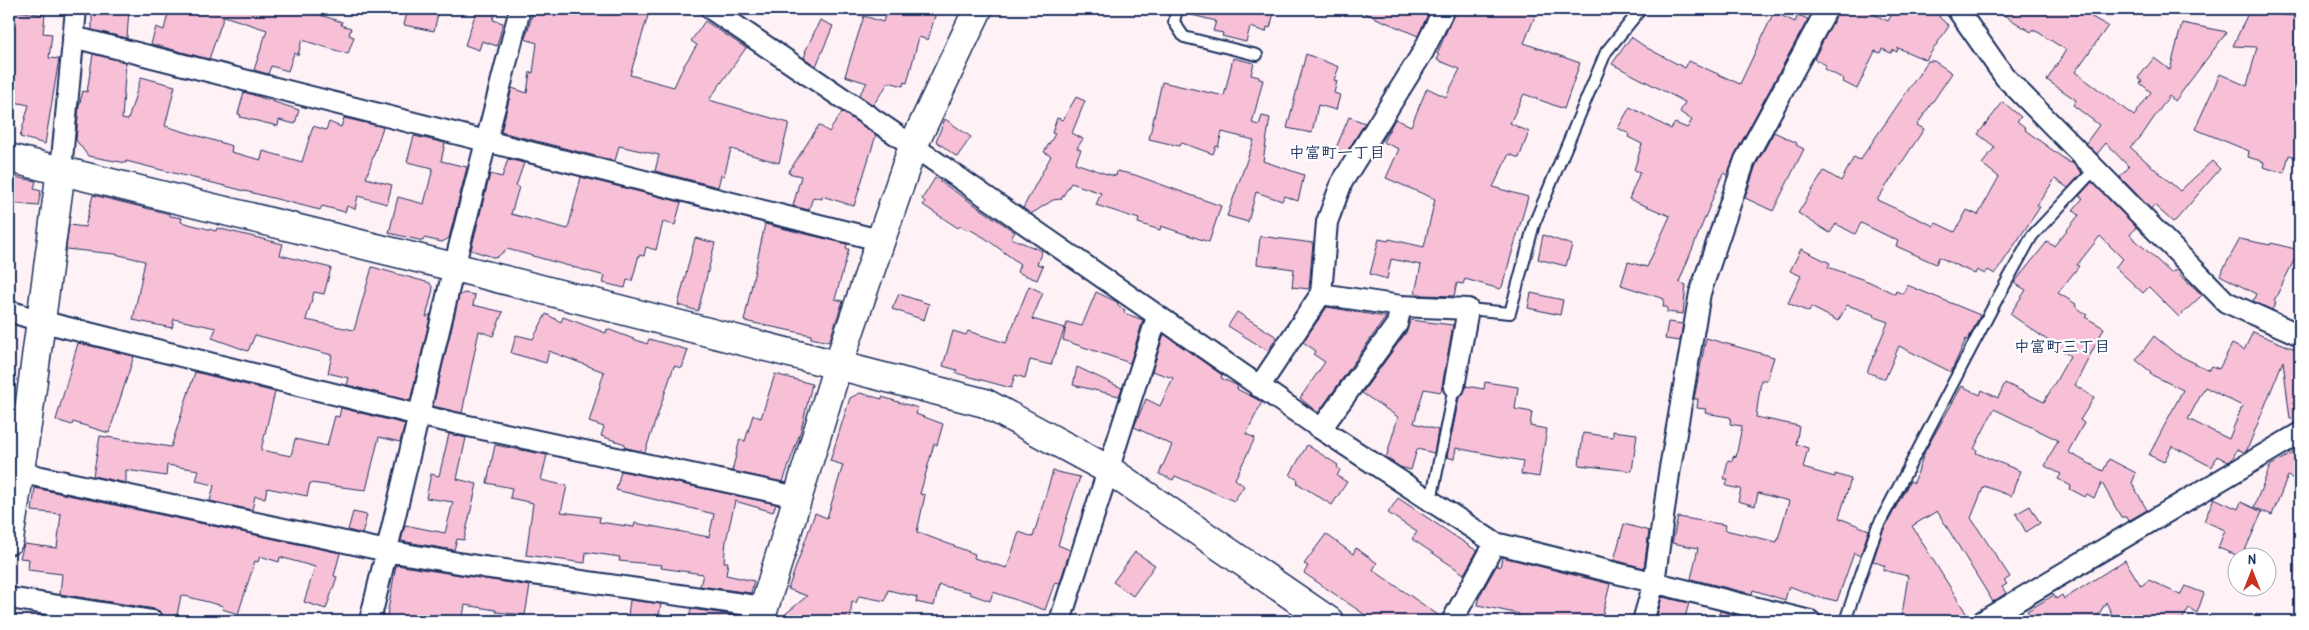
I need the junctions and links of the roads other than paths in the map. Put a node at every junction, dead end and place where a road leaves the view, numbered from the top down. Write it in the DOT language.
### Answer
graph roads {
  1 [pos="76,9"];
  2 [pos="711,9"];
  3 [pos="978,9"];
  4 [pos="1176,9"];
  5 [pos="1444,9"];
  6 [pos="1640,9"];
  7 [pos="1827,9"];
  8 [pos="1957,9"];
  9 [pos="515,10"];
  10 [pos="73,37"];
  11 [pos="1257,55"];
  12 [pos="486,141"];
  13 [pos="913,146"];
  14 [pos="9,158"];
  15 [pos="2095,169"];
  16 [pos="61,170"];
  17 [pos="879,240"];
  18 [pos="454,267"];
  19 [pos="1321,294"];
  20 [pos="1401,306"];
  21 [pos="1468,309"];
  22 [pos="9,311"];
  23 [pos="1157,317"];
  24 [pos="40,321"];
  25 [pos="2300,336"];
  26 [pos="838,365"];
  27 [pos="1258,387"];
  28 [pos="1454,387"];
  29 [pos="419,415"];
  30 [pos="18,416"];
  31 [pos="1320,430"];
  32 [pos="2300,433"];
  33 [pos="1109,470"];
  34 [pos="18,472"];
  35 [pos="798,497"];
  36 [pos="1431,501"];
  37 [pos="9,540"];
  38 [pos="1495,543"];
  39 [pos="387,551"];
  40 [pos="1654,582"];
  41 [pos="9,598"];
  42 [pos="762,614"];
  43 [pos="153,621"];
  44 [pos="370,621"];
  45 [pos="1060,621"];
  46 [pos="1329,621"];
  47 [pos="1452,621"];
  48 [pos="1642,621"];
  49 [pos="1810,621"];
  50 [pos="1845,621"];
  51 [pos="1983,621"];
  1 -- 10 [label="street"];
  2 -- 13 [label="street"];
  3 -- 13 [label="street"];
  4 -- 11 [label="lane"];
  5 -- 19 [label="street"];
  6 -- 21 [label="lane"];
  7 -- 40 [label="street"];
  8 -- 15 [label="street"];
  9 -- 12 [label="street"];
  10 -- 12 [label="street"];
  10 -- 16 [label="street"];
  12 -- 17 [label="street"];
  12 -- 18 [label="street"];
  13 -- 17 [label="street"];
  13 -- 23 [label="street"];
  14 -- 16 [label="street"];
  15 -- 25 [label="street"];
  15 -- 50 [label="lane"];
  16 -- 18 [label="street"];
  16 -- 24 [label="street"];
  17 -- 26 [label="street"];
  18 -- 26 [label="street"];
  18 -- 29 [label="street"];
  19 -- 20 [label="street"];
  19 -- 27 [label="street"];
  20 -- 21 [label="street"];
  20 -- 31 [label="street"];
  21 -- 28 [label="street"];
  22 -- 24 [label="street"];
  23 -- 27 [label="street"];
  23 -- 33 [label="street"];
  24 -- 29 [label="street"];
  24 -- 30 [label="street"];
  26 -- 33 [label="street"];
  26 -- 35 [label="street"];
  27 -- 31 [label="street"];
  28 -- 36 [label="lane"];
  29 -- 35 [label="street"];
  29 -- 39 [label="street"];
  30 -- 34 [label="street"];
  31 -- 36 [label="street"];
  32 -- 51 [label="street"];
  33 -- 45 [label="street"];
  33 -- 46 [label="street"];
  34 -- 37 [label="street"];
  34 -- 39 [label="street"];
  35 -- 42 [label="street"];
  36 -- 38 [label="street"];
  38 -- 40 [label="street"];
  38 -- 47 [label="street"];
  39 -- 42 [label="street"];
  39 -- 44 [label="street"];
  40 -- 48 [label="street"];
  40 -- 49 [label="street"];
  41 -- 43 [label="street"];
}
